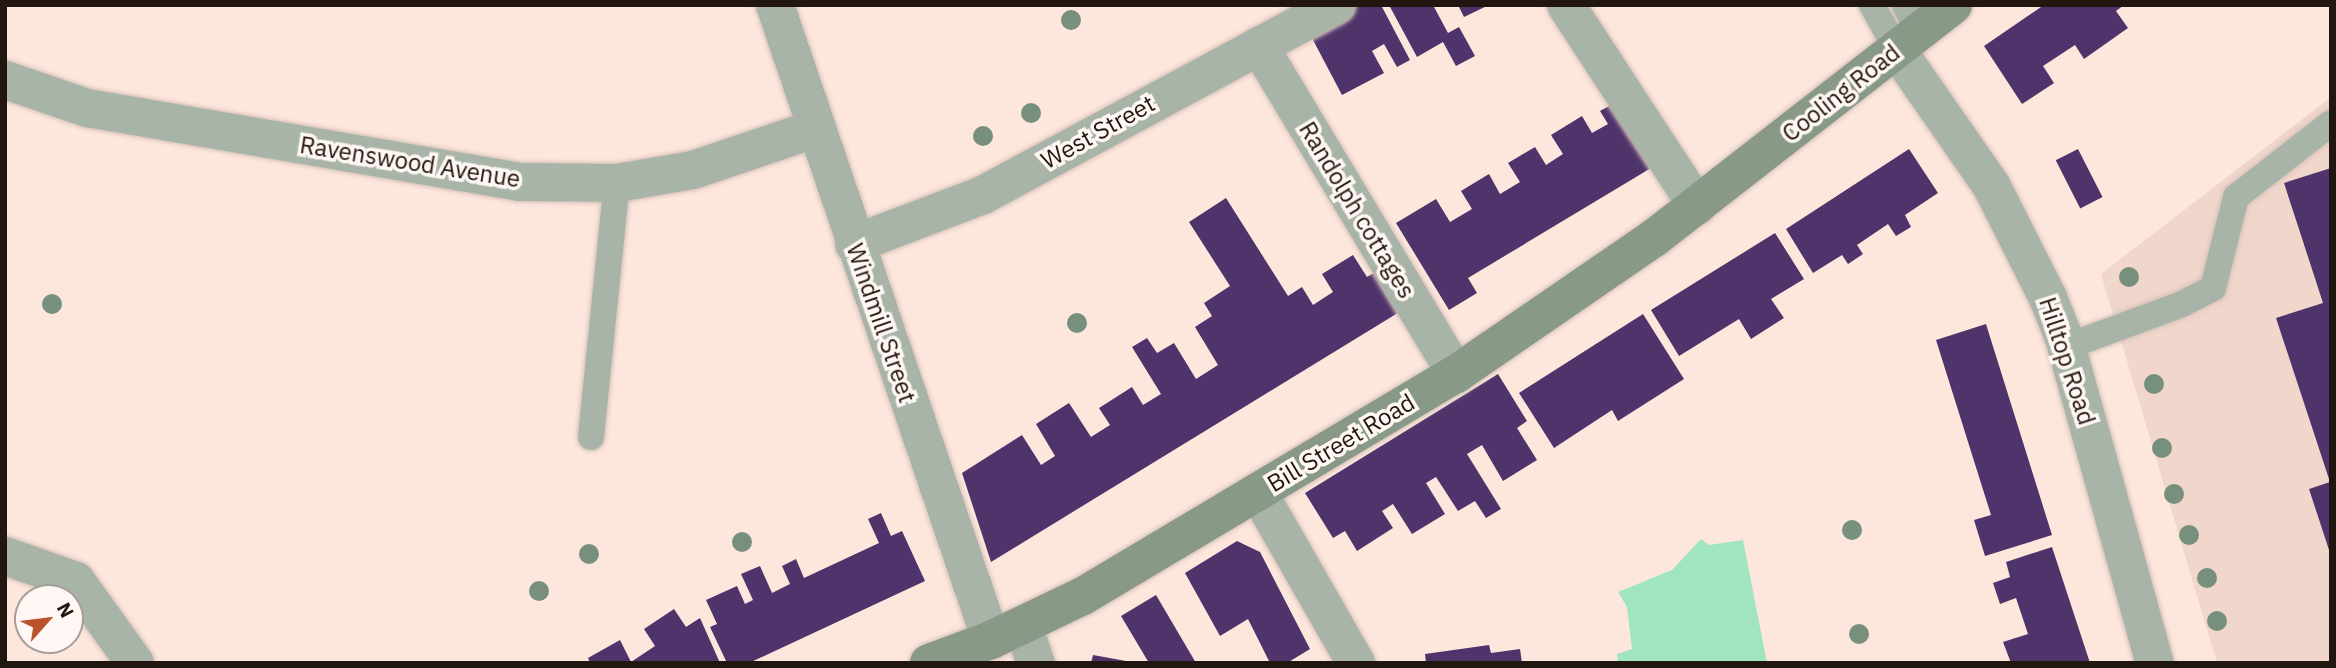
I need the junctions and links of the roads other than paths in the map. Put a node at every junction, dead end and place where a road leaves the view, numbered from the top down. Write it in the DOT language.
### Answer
graph roads {
  1 [pos="775,5"];
  2 [pos="1336,5"];
  3 [pos="1566,5"];
  4 [pos="1872,5"];
  5 [pos="1953,5"];
  6 [pos="1907,29"];
  7 [pos="1259,46"];
  8 [pos="5,80"];
  9 [pos="2331,124"];
  10 [pos="814,129"];
  11 [pos="1728,181"];
  12 [pos="617,183"];
  13 [pos="1697,205"];
  14 [pos="854,244"];
  15 [pos="2066,346"];
  16 [pos="1456,374"];
  17 [pos="591,437"];
  18 [pos="1258,492"];
  19 [pos="5,556"];
  20 [pos="1007,633"];
  21 [pos="135,663"];
  22 [pos="929,663"];
  23 [pos="1036,663"];
  24 [pos="1356,663"];
  25 [pos="2155,663"];
  1 -- 10 [label="street, Windmill Street"];
  2 -- 7 [label="street, West Street"];
  3 -- 13 [label="street"];
  4 -- 6 [label="lane"];
  5 -- 6 [label="main road, Cooling Road"];
  6 -- 11 [label="main road, Cooling Road"];
  6 -- 15 [label="street, Hilltop Road"];
  7 -- 14 [label="street, West Street"];
  7 -- 16 [label="street, Randolph cottages"];
  8 -- 12 [label="street, Ravenswood Avenue"];
  9 -- 15 [label="lane"];
  10 -- 12 [label="street, Ravenswood Avenue"];
  10 -- 14 [label="street, Windmill Street"];
  11 -- 13 [label="main road, Bill Street Road"];
  12 -- 17 [label="lane"];
  13 -- 16 [label="main road, Bill Street Road"];
  14 -- 20 [label="street, Windmill Street"];
  15 -- 25 [label="street, Hilltop Road"];
  16 -- 18 [label="main road, Bill Street Road"];
  18 -- 20 [label="main road, Bill Street Road"];
  18 -- 24 [label="street"];
  19 -- 21 [label="street"];
  20 -- 22 [label="main road, Bill Street Road"];
  20 -- 23 [label="street, Windmill Street"];
}
